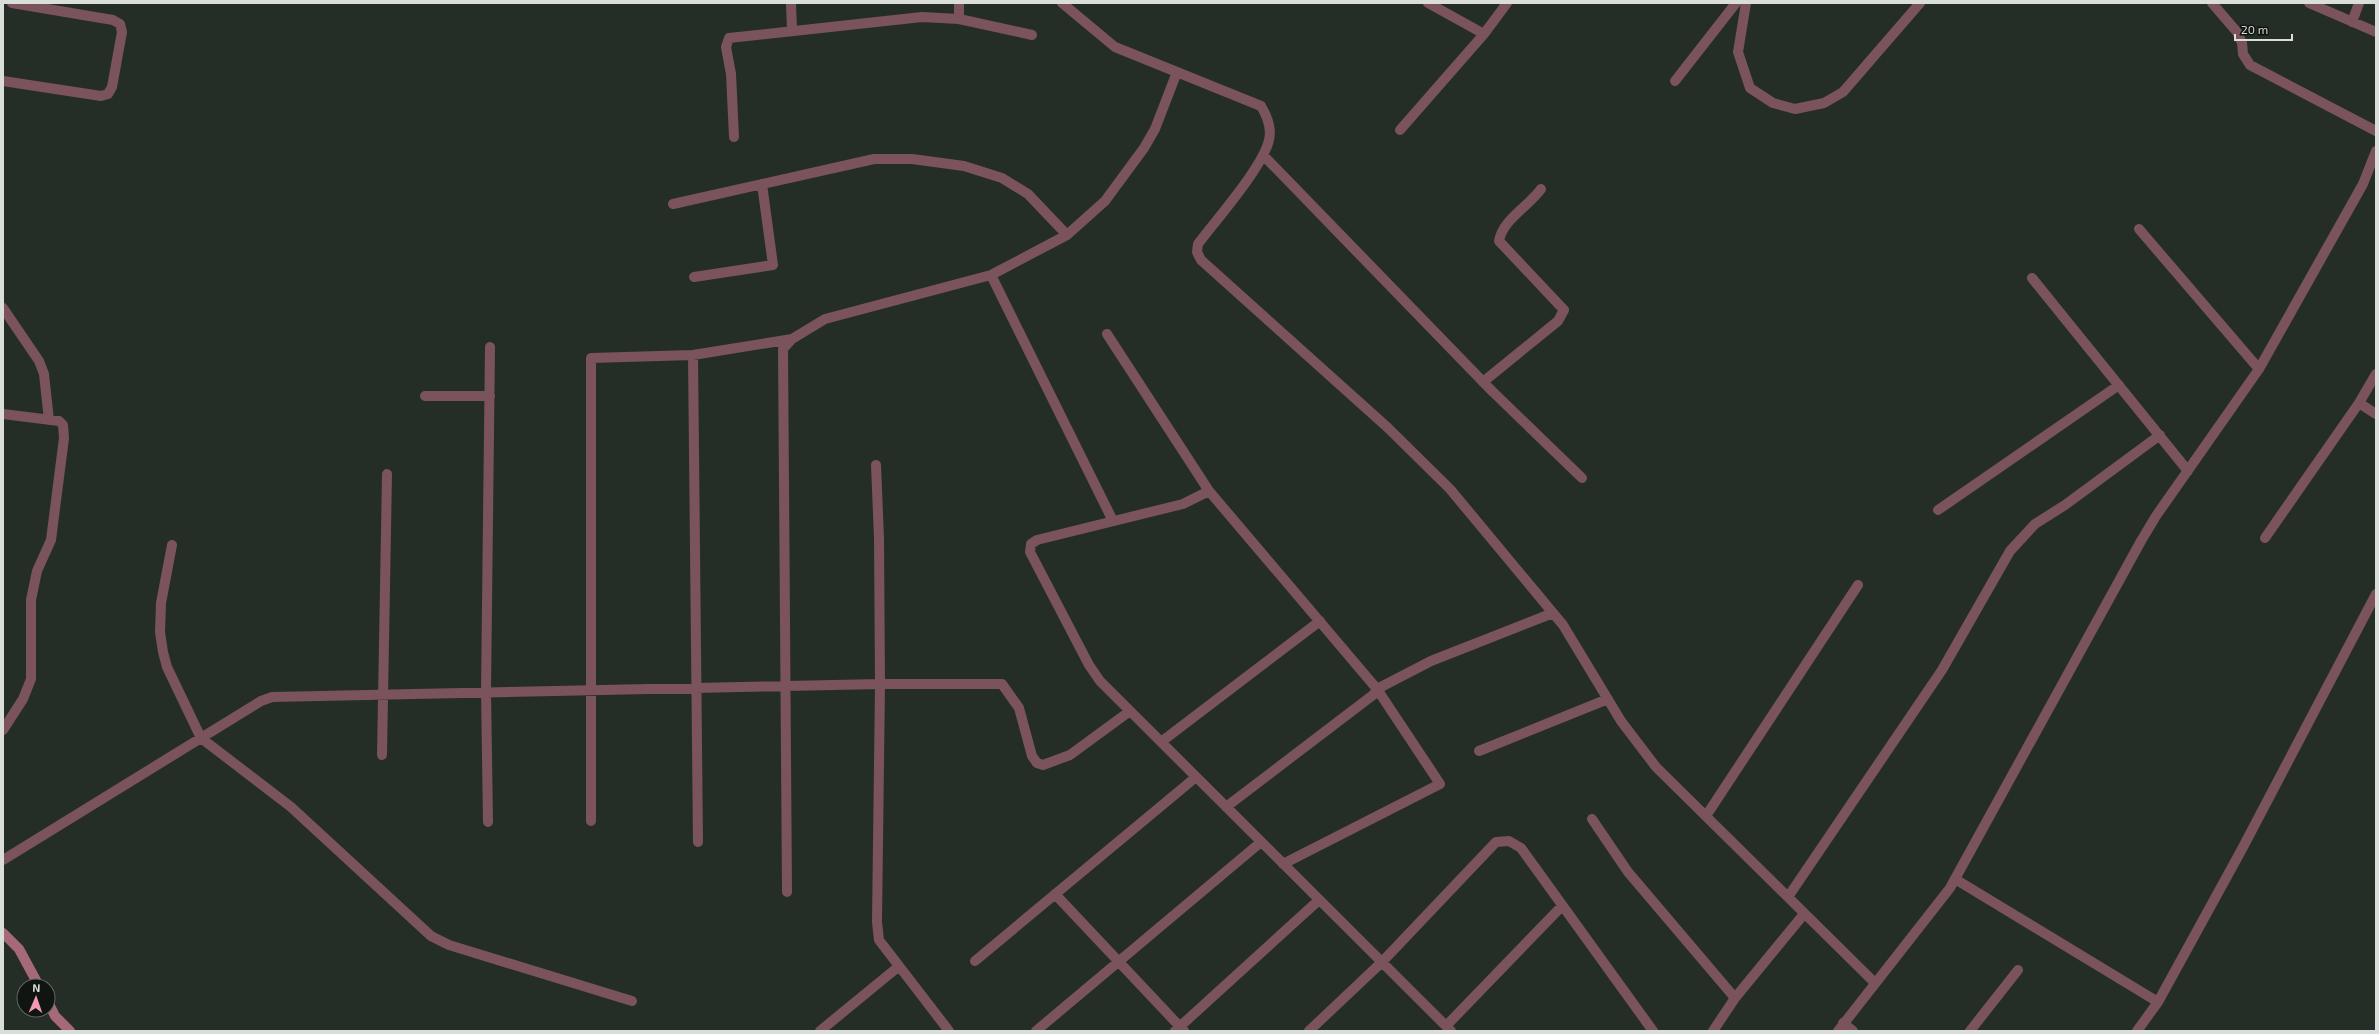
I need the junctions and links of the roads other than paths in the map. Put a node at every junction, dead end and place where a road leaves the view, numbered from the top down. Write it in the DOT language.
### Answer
graph roads {
  1 [pos="12,3"];
  2 [pos="791,3"];
  3 [pos="959,3"];
  4 [pos="1062,3"];
  5 [pos="1428,3"];
  6 [pos="1507,3"];
  7 [pos="1736,3"];
  8 [pos="1746,3"];
  9 [pos="1920,3"];
  10 [pos="2212,3"];
  11 [pos="2309,3"];
  12 [pos="2358,3"];
  13 [pos="23,4"];
  14 [pos="959,19"];
  15 [pos="2352,22"];
  16 [pos="792,31"];
  17 [pos="2376,32"];
  18 [pos="1484,34"];
  19 [pos="1032,35"];
  20 [pos="1177,72"];
  21 [pos="3,81"];
  22 [pos="1675,81"];
  23 [pos="1400,130"];
  24 [pos="2376,131"];
  25 [pos="734,137"];
  26 [pos="2376,151"];
  27 [pos="1264,156"];
  28 [pos="762,184"];
  29 [pos="1541,189"];
  30 [pos="673,204"];
  31 [pos="2139,229"];
  32 [pos="1067,234"];
  33 [pos="990,275"];
  34 [pos="694,278"];
  35 [pos="2032,278"];
  36 [pos="3,308"];
  37 [pos="1107,334"];
  38 [pos="792,339"];
  39 [pos="490,347"];
  40 [pos="693,355"];
  41 [pos="2259,369"];
  42 [pos="2376,374"];
  43 [pos="1483,382"];
  44 [pos="2119,385"];
  45 [pos="425,396"];
  46 [pos="490,396"];
  47 [pos="2359,403"];
  48 [pos="3,414"];
  49 [pos="2376,414"];
  50 [pos="49,420"];
  51 [pos="2160,435"];
  52 [pos="876,465"];
  53 [pos="2188,471"];
  54 [pos="387,474"];
  55 [pos="1582,478"];
  56 [pos="1208,491"];
  57 [pos="1938,510"];
  58 [pos="1113,521"];
  59 [pos="2265,538"];
  60 [pos="172,545"];
  61 [pos="1858,585"];
  62 [pos="2376,594"];
  63 [pos="1553,613"];
  64 [pos="1320,621"];
  65 [pos="880,684"];
  66 [pos="784,685"];
  67 [pos="696,687"];
  68 [pos="591,689"];
  69 [pos="1377,689"];
  70 [pos="486,691"];
  71 [pos="383,693"];
  72 [pos="1608,699"];
  73 [pos="1130,711"];
  74 [pos="3,730"];
  75 [pos="201,738"];
  76 [pos="1161,742"];
  77 [pos="1479,751"];
  78 [pos="382,755"];
  79 [pos="1196,777"];
  80 [pos="1226,807"];
  81 [pos="1706,816"];
  82 [pos="1592,819"];
  83 [pos="591,821"];
  84 [pos="488,822"];
  85 [pos="698,842"];
  86 [pos="1261,842"];
  87 [pos="3,860"];
  88 [pos="1283,864"];
  89 [pos="1955,879"];
  90 [pos="787,892"];
  91 [pos="1055,894"];
  92 [pos="1788,897"];
  93 [pos="1320,900"];
  94 [pos="1562,906"];
  95 [pos="1804,914"];
  96 [pos="3,933"];
  97 [pos="975,961"];
  98 [pos="1118,962"];
  99 [pos="1382,962"];
  100 [pos="898,967"];
  101 [pos="2018,970"];
  102 [pos="35,978"];
  103 [pos="1874,983"];
  104 [pos="1735,998"];
  105 [pos="632,1001"];
  106 [pos="2158,1002"];
  107 [pos="56,1017"];
  108 [pos="1840,1027"];
  109 [pos="1449,1028"];
  110 [pos="1975,1029"];
  111 [pos="1180,1030"];
  112 [pos="1314,1030"];
  113 [pos="70,1031"];
  114 [pos="820,1031"];
  115 [pos="949,1031"];
  116 [pos="1036,1031"];
  117 [pos="1653,1031"];
  118 [pos="1714,1031"];
  119 [pos="1853,1031"];
  120 [pos="2137,1031"];
  1 -- 13 [label="street"];
  2 -- 16 [label="street"];
  3 -- 14 [label="street"];
  4 -- 20 [label="street"];
  5 -- 18 [label="street"];
  6 -- 18 [label="street"];
  7 -- 22 [label="street"];
  8 -- 9 [label="street"];
  10 -- 24 [label="street"];
  11 -- 15 [label="street"];
  12 -- 15 [label="street"];
  13 -- 21 [label="street"];
  14 -- 16 [label="street"];
  14 -- 19 [label="street"];
  15 -- 17 [label="street"];
  16 -- 25 [label="street"];
  18 -- 23 [label="street"];
  20 -- 27 [label="street"];
  20 -- 32 [label="street"];
  26 -- 41 [label="street"];
  27 -- 43 [label="street"];
  27 -- 63 [label="street"];
  28 -- 30 [label="street"];
  28 -- 32 [label="street"];
  28 -- 34 [label="street"];
  29 -- 43 [label="street"];
  31 -- 41 [label="street"];
  32 -- 33 [label="street"];
  33 -- 38 [label="street"];
  33 -- 58 [label="street"];
  35 -- 44 [label="street"];
  36 -- 50 [label="street"];
  37 -- 56 [label="street"];
  38 -- 40 [label="street"];
  38 -- 66 [label="street"];
  39 -- 46 [label="street"];
  40 -- 67 [label="street"];
  40 -- 68 [label="street"];
  41 -- 53 [label="street"];
  42 -- 47 [label="street"];
  43 -- 55 [label="street"];
  44 -- 51 [label="street"];
  44 -- 57 [label="street"];
  45 -- 46 [label="street"];
  46 -- 70 [label="street"];
  47 -- 49 [label="street"];
  47 -- 59 [label="street"];
  48 -- 50 [label="street"];
  50 -- 74 [label="street"];
  51 -- 53 [label="street"];
  51 -- 92 [label="street"];
  52 -- 65 [label="street"];
  53 -- 89 [label="street"];
  54 -- 71 [label="street"];
  56 -- 58 [label="street"];
  56 -- 64 [label="street"];
  58 -- 73 [label="street"];
  60 -- 75 [label="street"];
  61 -- 81 [label="street"];
  62 -- 106 [label="street"];
  63 -- 69 [label="street"];
  63 -- 72 [label="street"];
  64 -- 69 [label="street"];
  64 -- 76 [label="street"];
  65 -- 66 [label="street"];
  65 -- 73 [label="street"];
  65 -- 100 [label="street"];
  66 -- 67 [label="street"];
  66 -- 90 [label="street"];
  67 -- 68 [label="street"];
  67 -- 85 [label="street"];
  68 -- 70 [label="street"];
  68 -- 83 [label="street"];
  69 -- 80 [label="street"];
  69 -- 88 [label="street"];
  70 -- 71 [label="street"];
  70 -- 84 [label="street"];
  71 -- 75 [label="street"];
  71 -- 78 [label="street"];
  72 -- 77 [label="street"];
  72 -- 81 [label="street"];
  73 -- 76 [label="street"];
  75 -- 87 [label="street"];
  75 -- 105 [label="street"];
  76 -- 79 [label="street"];
  79 -- 80 [label="street"];
  79 -- 91 [label="street"];
  80 -- 86 [label="street"];
  81 -- 92 [label="street"];
  82 -- 104 [label="street"];
  86 -- 88 [label="street"];
  86 -- 98 [label="street"];
  88 -- 93 [label="street"];
  89 -- 103 [label="street"];
  89 -- 106 [label="street"];
  91 -- 97 [label="street"];
  91 -- 98 [label="street"];
  92 -- 95 [label="street"];
  93 -- 99 [label="street"];
  93 -- 111 [label="street"];
  94 -- 99 [label="street"];
  94 -- 109 [label="street"];
  94 -- 117 [label="street"];
  95 -- 103 [label="street"];
  95 -- 104 [label="street"];
  96 -- 102 [label="street"];
  98 -- 111 [label="street"];
  98 -- 116 [label="street"];
  99 -- 109 [label="street"];
  99 -- 112 [label="street"];
  100 -- 114 [label="street"];
  100 -- 115 [label="street"];
  101 -- 110 [label="street"];
  103 -- 108 [label="street"];
  104 -- 118 [label="street"];
  106 -- 120 [label="street"];
  107 -- 113 [label="street"];
  108 -- 119 [label="street"];
}
